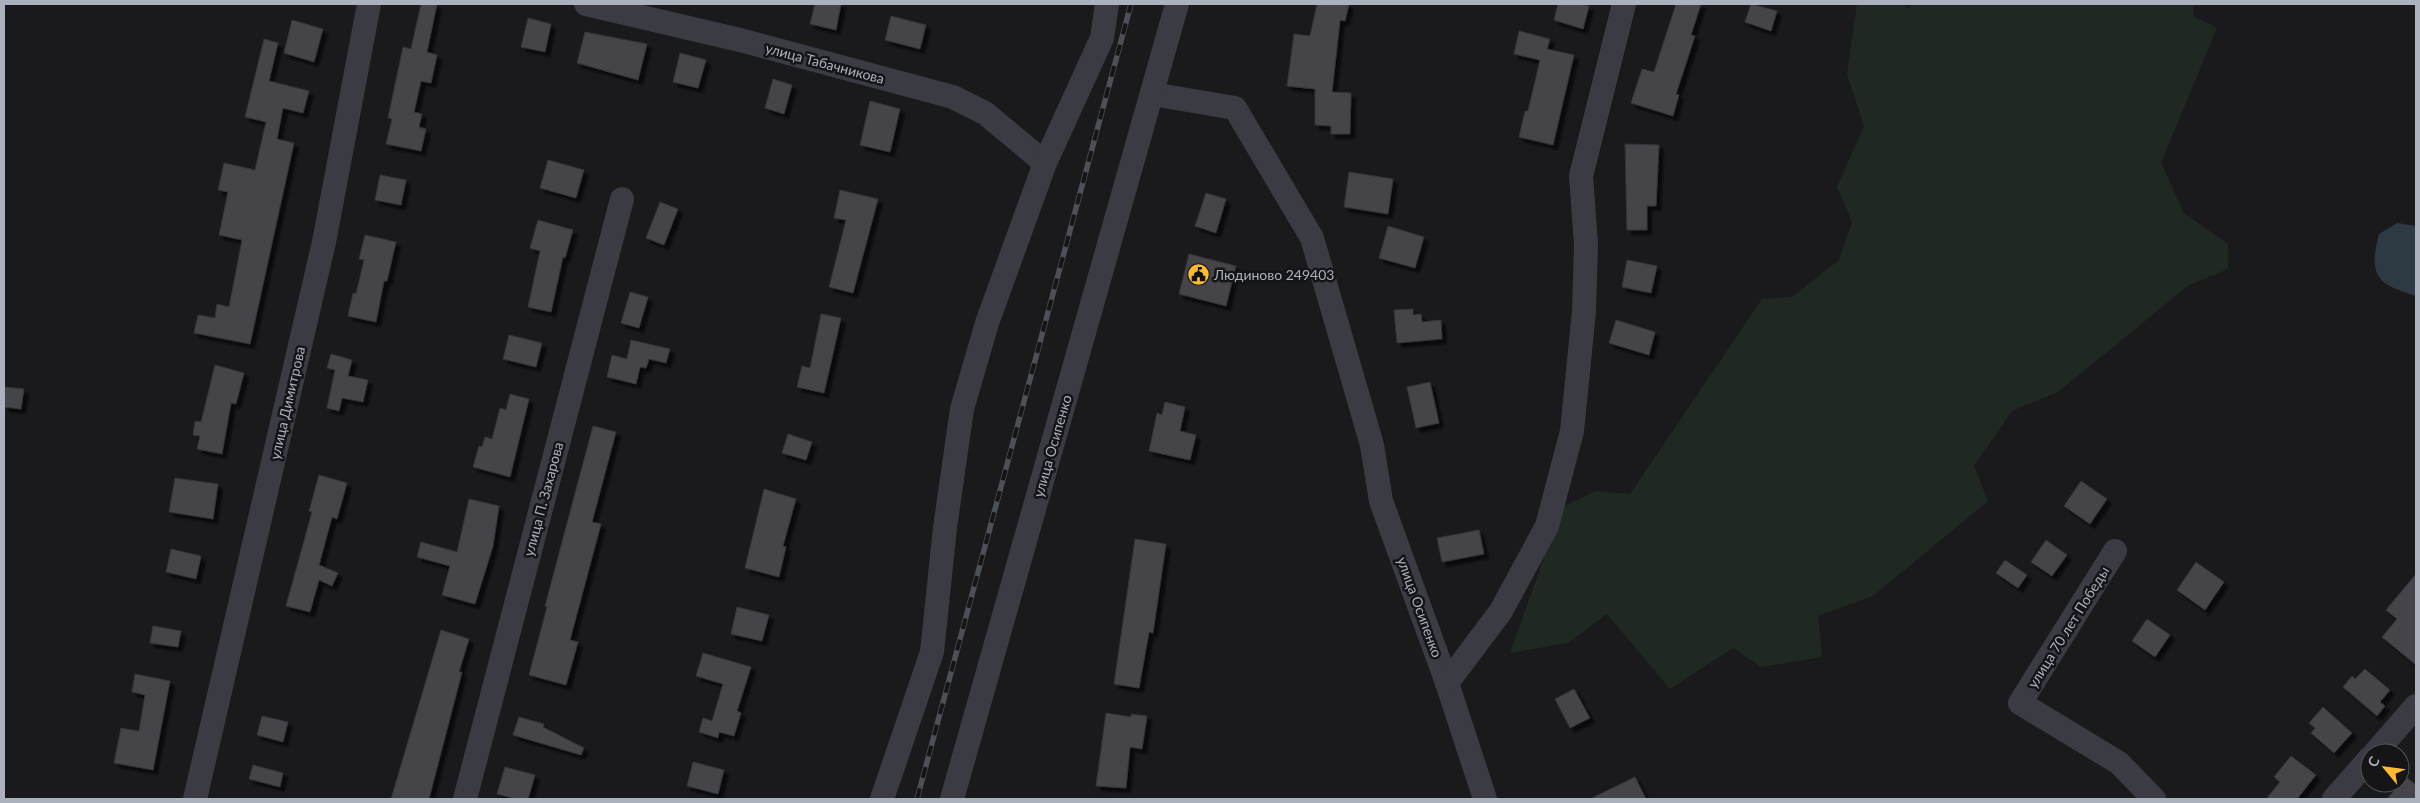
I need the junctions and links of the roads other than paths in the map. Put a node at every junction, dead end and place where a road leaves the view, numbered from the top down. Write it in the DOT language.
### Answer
graph roads {
  1 [pos="369,4"];
  2 [pos="586,4"];
  3 [pos="1107,4"];
  4 [pos="1178,4"];
  5 [pos="1624,4"];
  6 [pos="1152,94"];
  7 [pos="1045,163"];
  8 [pos="622,199"];
  9 [pos="2115,551"];
  10 [pos="1447,683"];
  11 [pos="2416,706"];
  12 [pos="2384,743"];
  13 [pos="2360,769"];
  14 [pos="195,799"];
  15 [pos="465,799"];
  16 [pos="882,799"];
  17 [pos="952,799"];
  18 [pos="1485,799"];
  19 [pos="2154,799"];
  20 [pos="2334,799"];
  1 -- 14 [label="street, улица Димитрова"];
  2 -- 7 [label="street, улица Табачникова"];
  3 -- 7 [label="street"];
  4 -- 6 [label="street, улица Осипенко"];
  5 -- 10 [label="street"];
  6 -- 10 [label="street, улица Осипенко"];
  6 -- 17 [label="street, улица Осипенко"];
  7 -- 16 [label="street"];
  8 -- 15 [label="street, улица П. Захарова"];
  9 -- 19 [label="street, улица 70 лет Победы"];
  10 -- 18 [label="street, улица Осипенко"];
  11 -- 12 [label="street"];
  13 -- 20 [label="street"];
}
